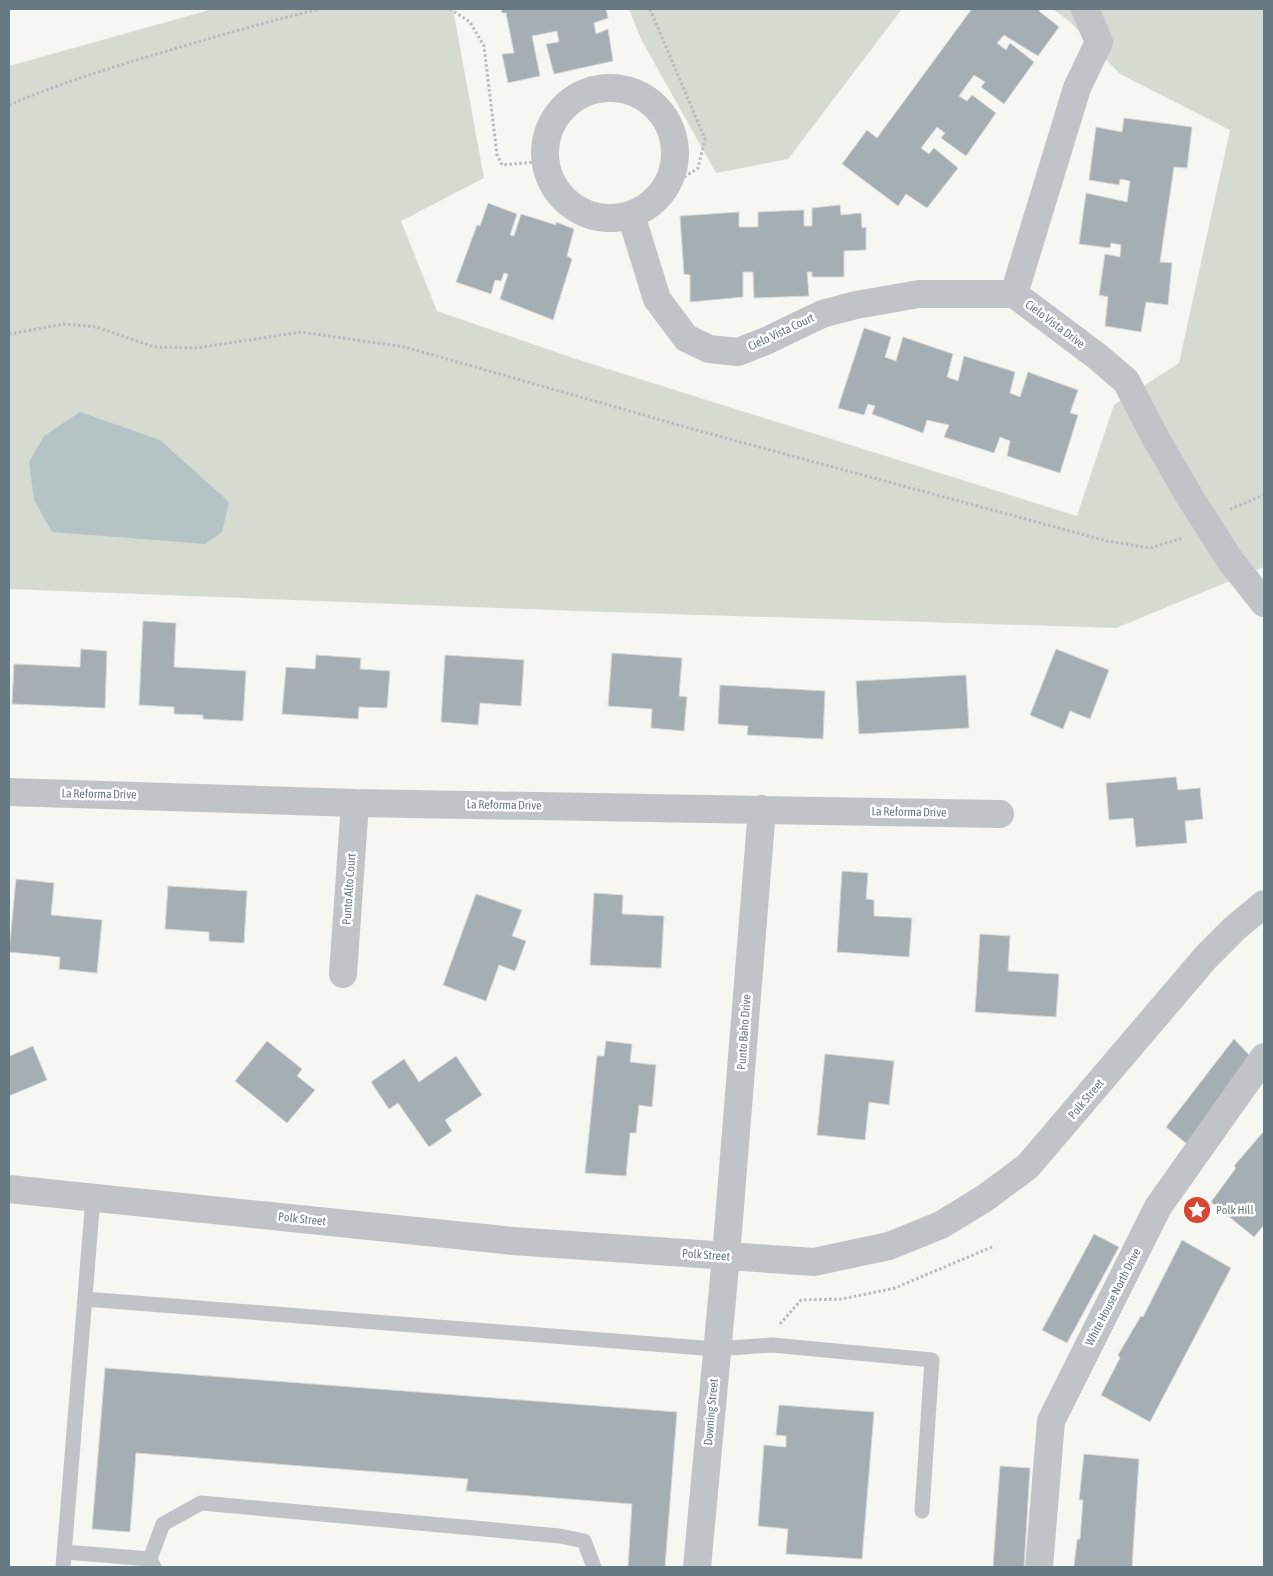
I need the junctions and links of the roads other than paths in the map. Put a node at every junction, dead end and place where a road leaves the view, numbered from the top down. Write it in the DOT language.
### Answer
graph roads {
  1 [pos="1085,9"];
  2 [pos="631,215"];
  3 [pos="1014,294"];
  4 [pos="1264,603"];
  5 [pos="9,792"];
  6 [pos="355,803"];
  7 [pos="762,809"];
  8 [pos="1000,814"];
  9 [pos="1264,904"];
  10 [pos="343,974"];
  11 [pos="1264,1057"];
  12 [pos="9,1189"];
  13 [pos="93,1198"];
  14 [pos="726,1256"];
  15 [pos="85,1299"];
  16 [pos="716,1348"];
  17 [pos="922,1511"];
  18 [pos="64,1552"];
  19 [pos="152,1563"];
  20 [pos="63,1567"];
  21 [pos="594,1567"];
  22 [pos="697,1567"];
  23 [pos="1039,1567"];
  1 -- 3 [label="street, Cielo Vista Drive"];
  2 -- 2 [label="street"];
  2 -- 3 [label="street, Cielo Vista Court"];
  3 -- 4 [label="street, Cielo Vista Drive"];
  5 -- 6 [label="street, La Reforma Drive"];
  6 -- 7 [label="street, La Reforma Drive"];
  6 -- 10 [label="street, Punto Alto Court"];
  7 -- 8 [label="street, La Reforma Drive"];
  7 -- 14 [label="street, Punto Baho Drive"];
  9 -- 14 [label="street, Polk Street"];
  11 -- 23 [label="street, White House North Drive"];
  12 -- 13 [label="street, Polk Street"];
  13 -- 14 [label="street, Polk Street"];
  13 -- 15 [label="lane"];
  14 -- 16 [label="street, Downing Street"];
  15 -- 16 [label="lane"];
  15 -- 18 [label="lane"];
  16 -- 17 [label="lane"];
  16 -- 22 [label="street, Downing Street"];
  18 -- 19 [label="lane"];
  18 -- 20 [label="lane"];
  19 -- 21 [label="lane"];
}
